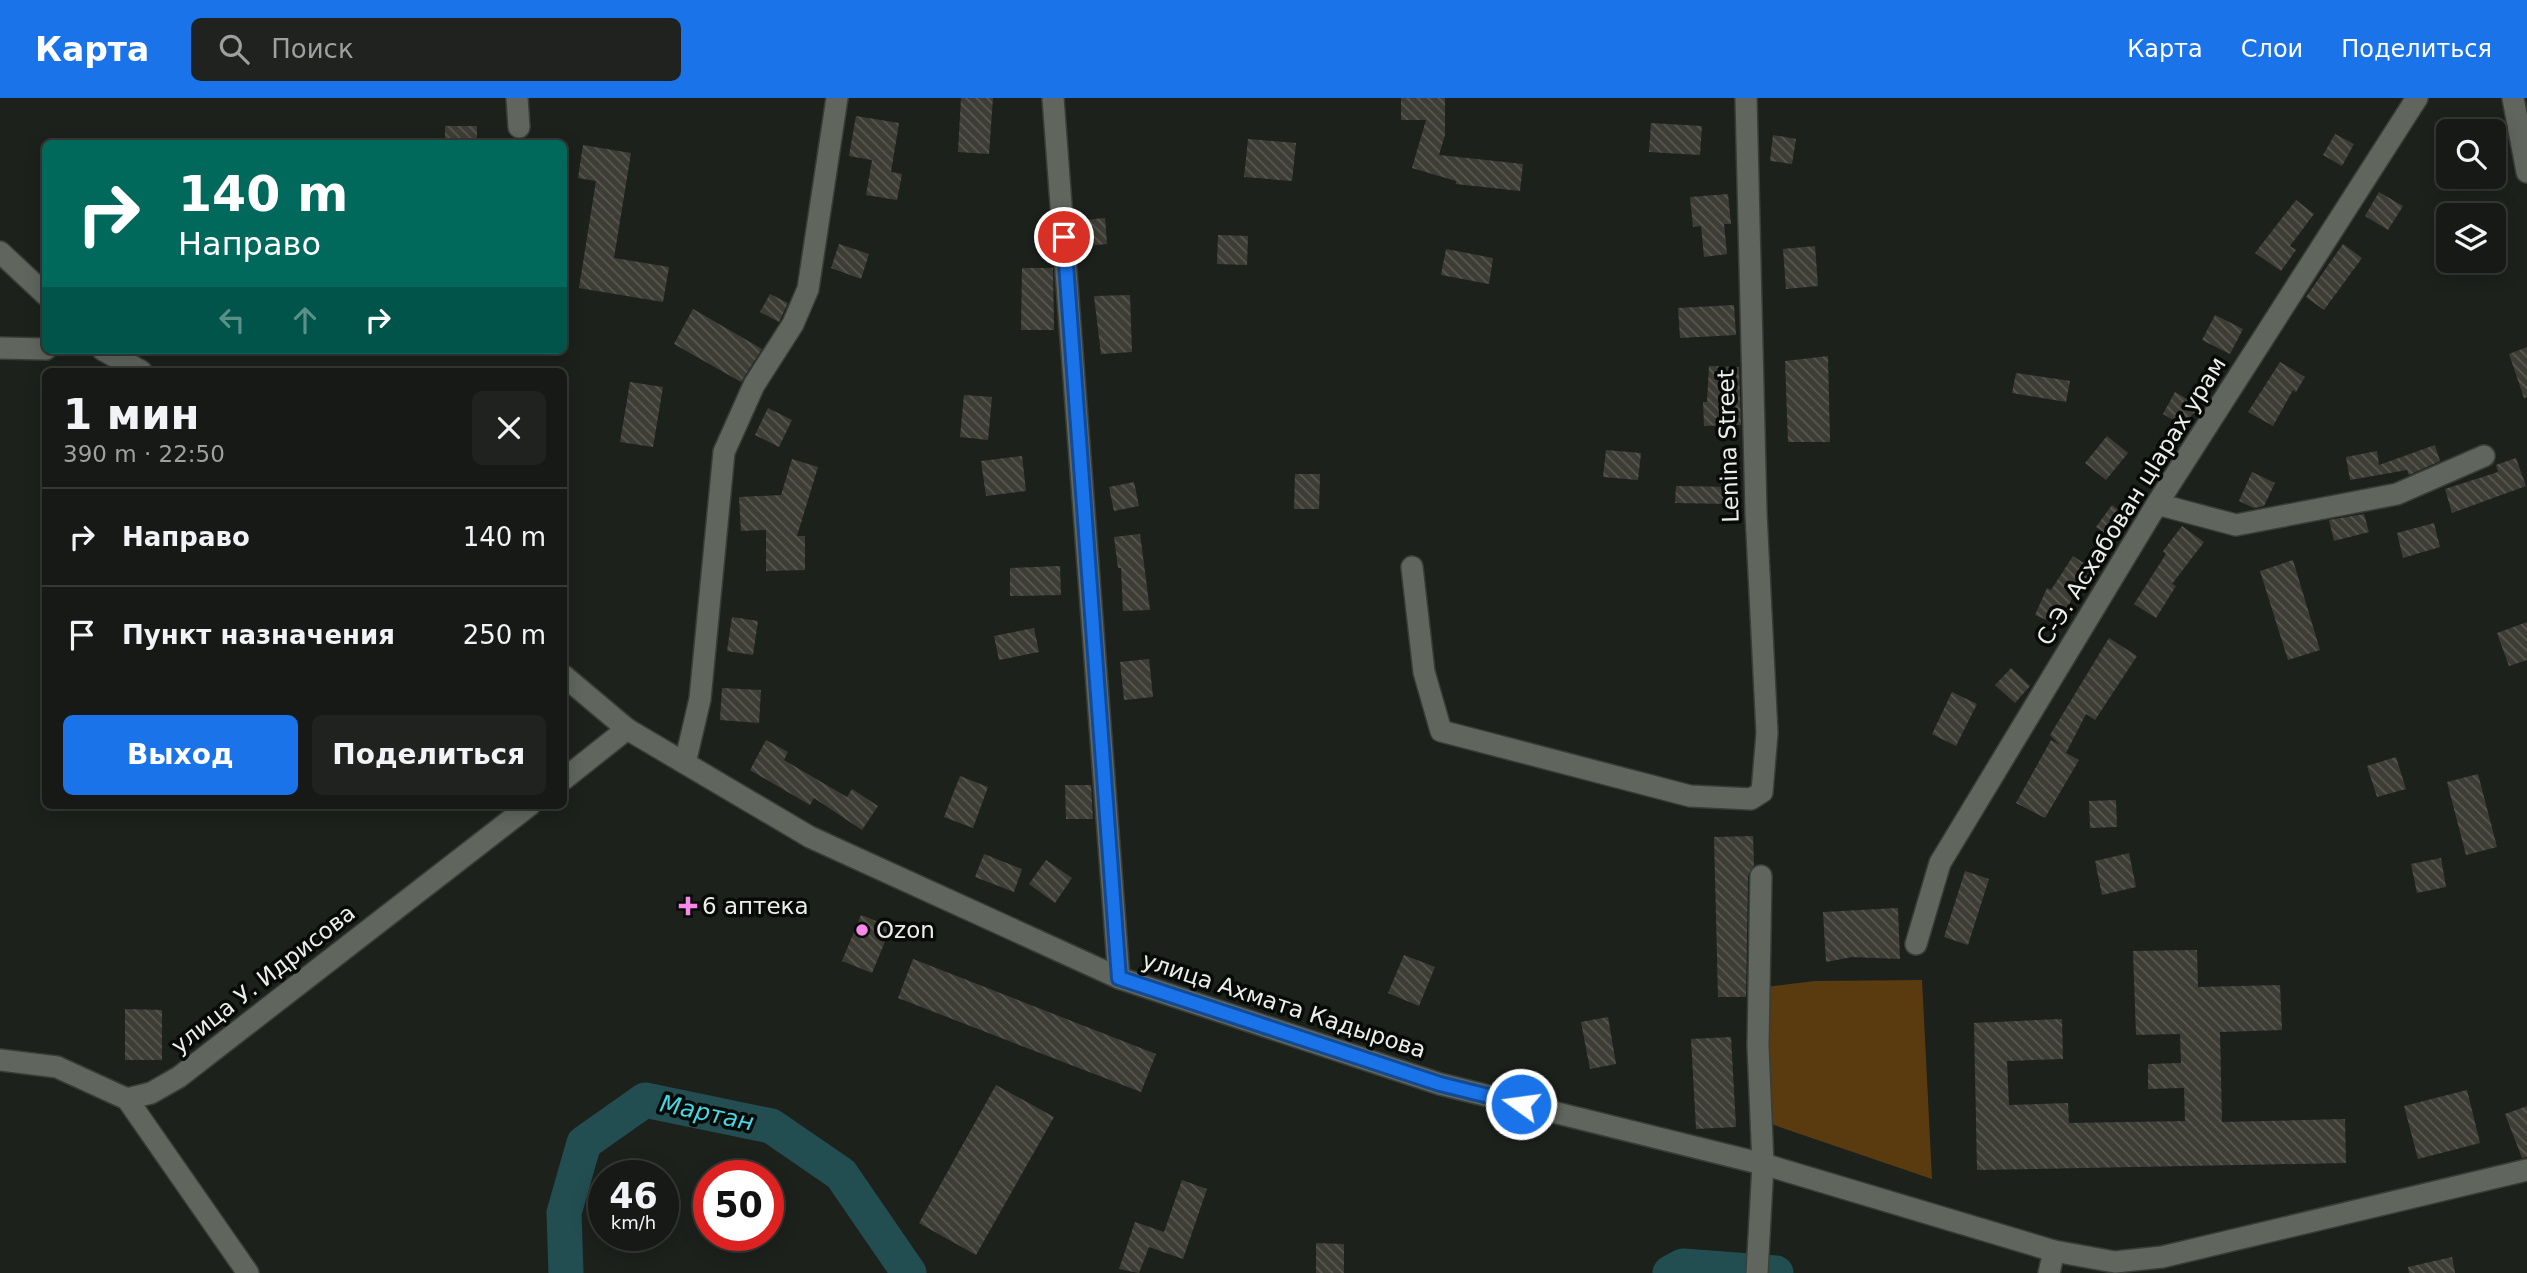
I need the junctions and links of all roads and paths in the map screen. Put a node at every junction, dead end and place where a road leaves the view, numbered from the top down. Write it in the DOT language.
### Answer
graph roads {
  1 [pos="517,98"];
  2 [pos="837,98"];
  3 [pos="1053,98"];
  4 [pos="1746,98"];
  5 [pos="2417,98"];
  6 [pos="2514,98"];
  7 [pos="519,127"];
  8 [pos="2527,172"];
  9 [pos="0,251"];
  10 [pos="42,291"];
  11 [pos="0,348"];
  12 [pos="42,349"];
  13 [pos="109,354"];
  14 [pos="135,368"];
  15 [pos="2484,457"];
  16 [pos="2157,504"];
  17 [pos="1412,567"];
  18 [pos="567,679"];
  19 [pos="627,729"];
  20 [pos="685,763"];
  21 [pos="567,777"];
  22 [pos="525,809"];
  23 [pos="1761,876"];
  24 [pos="1916,944"];
  25 [pos="1119,978"];
  26 [pos="0,1060"];
  27 [pos="127,1099"];
  28 [pos="1763,1164"];
  29 [pos="2527,1170"];
  30 [pos="2054,1251"];
  31 [pos="248,1273"];
  32 [pos="1757,1273"];
  33 [pos="2049,1273"];
  1 -- 7 [label="street"];
  2 -- 20 [label="street"];
  3 -- 25 [label="street"];
  4 -- 17 [label="street, Lenina Street"];
  5 -- 16 [label="street, С-Э. Асхабован цIарах урам"];
  6 -- 8 [label="street"];
  9 -- 10 [label="street"];
  11 -- 12 [label="street"];
  13 -- 14 [label="street"];
  15 -- 16 [label="street"];
  16 -- 24 [label="street, С-Э. Асхабован цIарах урам"];
  18 -- 19 [label="street, улица Ахмата Кадырова"];
  19 -- 20 [label="street, улица Ахмата Кадырова"];
  19 -- 21 [label="street"];
  20 -- 25 [label="street, улица Ахмата Кадырова"];
  22 -- 27 [label="street, улица У. Идрисова"];
  23 -- 28 [label="street"];
  25 -- 28 [label="street, улица Ахмата Кадырова"];
  26 -- 27 [label="street"];
  27 -- 31 [label="street"];
  28 -- 30 [label="street, улица Ахмата Кадырова"];
  28 -- 32 [label="street"];
  29 -- 30 [label="street, улица Ахмата Кадырова"];
  30 -- 33 [label="street"];
}
